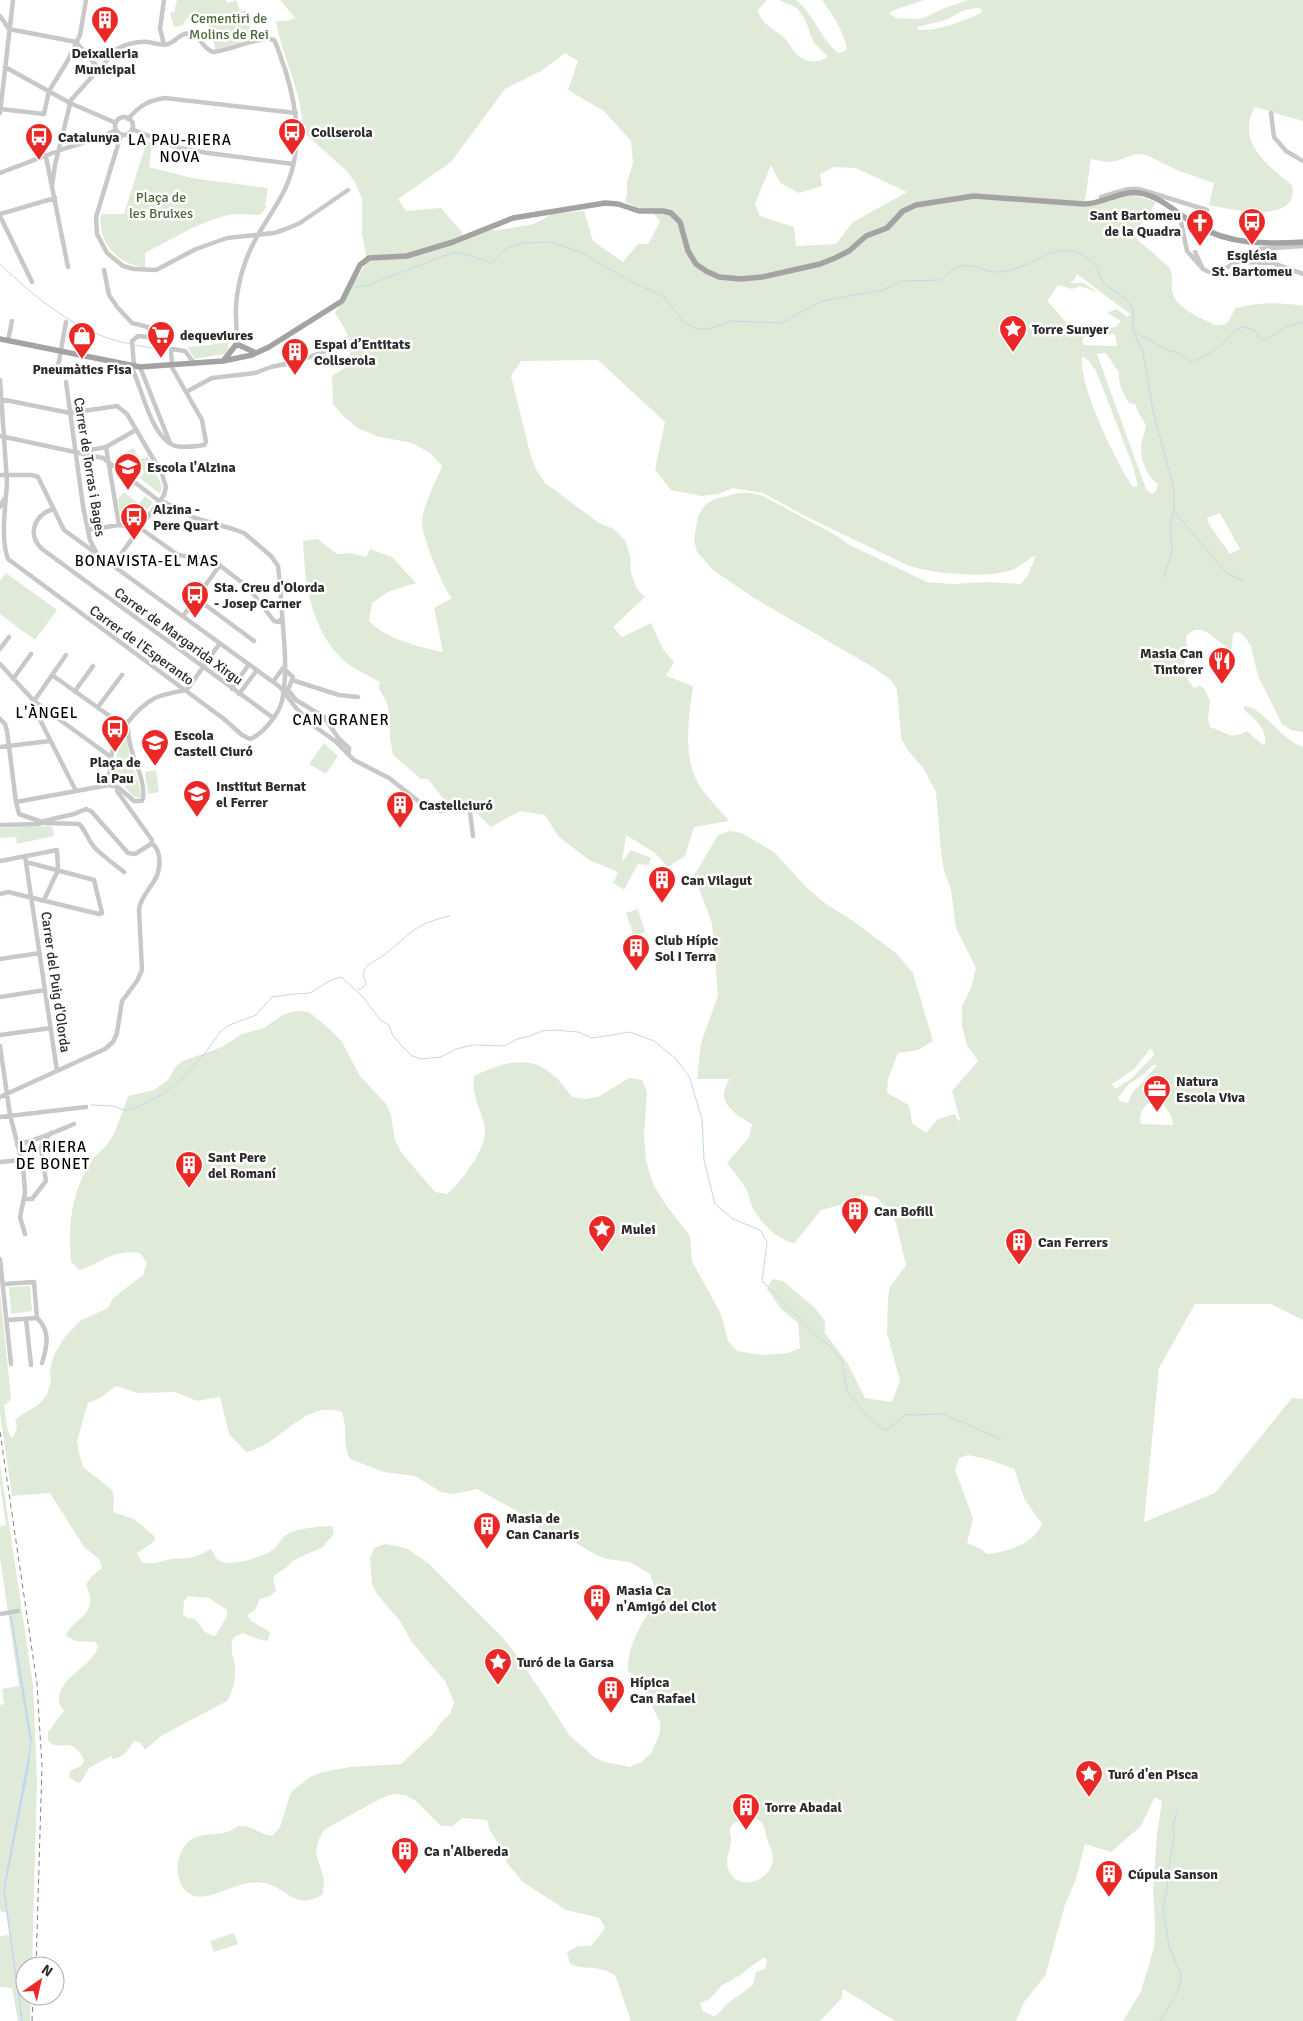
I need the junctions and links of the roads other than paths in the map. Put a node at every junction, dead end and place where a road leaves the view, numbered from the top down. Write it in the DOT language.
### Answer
graph roads {
  1 [pos="13,0"];
  2 [pos="86,0"];
  3 [pos="164,0"];
  4 [pos="0,16"];
  5 [pos="9,29"];
  6 [pos="76,42"];
  7 [pos="164,45"];
  8 [pos="5,67"];
  9 [pos="98,69"];
  10 [pos="49,91"];
  11 [pos="70,103"];
  12 [pos="0,109"];
  13 [pos="0,113"];
  14 [pos="296,113"];
  15 [pos="1271,113"];
  16 [pos="128,119"];
  17 [pos="116,122"];
  18 [pos="132,129"];
  19 [pos="116,130"];
  20 [pos="121,135"];
  21 [pos="58,152"];
  22 [pos="46,156"];
  23 [pos="1303,161"];
  24 [pos="293,164"];
  25 [pos="0,173"];
  26 [pos="52,186"];
  27 [pos="348,190"];
  28 [pos="1101,197"];
  29 [pos="55,198"];
  30 [pos="1175,204"];
  31 [pos="1207,210"];
  32 [pos="0,215"];
  33 [pos="1183,222"];
  34 [pos="256,234"];
  35 [pos="1303,244"];
  36 [pos="1195,252"];
  37 [pos="1237,262"];
  38 [pos="68,267"];
  39 [pos="1203,269"];
  40 [pos="104,270"];
  41 [pos="1303,274"];
  42 [pos="32,282"];
  43 [pos="12,321"];
  44 [pos="66,322"];
  45 [pos="237,338"];
  46 [pos="0,339"];
  47 [pos="8,340"];
  48 [pos="342,342"];
  49 [pos="243,346"];
  50 [pos="165,348"];
  51 [pos="234,348"];
  52 [pos="172,349"];
  53 [pos="60,351"];
  54 [pos="258,353"];
  55 [pos="240,357"];
  56 [pos="223,361"];
  57 [pos="194,363"];
  58 [pos="171,364"];
  59 [pos="135,366"];
  60 [pos="57,372"];
  61 [pos="0,380"];
  62 [pos="66,382"];
  63 [pos="186,392"];
  64 [pos="151,398"];
  65 [pos="0,400"];
  66 [pos="145,400"];
  67 [pos="70,414"];
  68 [pos="136,430"];
  69 [pos="165,433"];
  70 [pos="159,434"];
  71 [pos="2,437"];
  72 [pos="171,444"];
  73 [pos="106,447"];
  74 [pos="78,452"];
  75 [pos="107,460"];
  76 [pos="0,475"];
  77 [pos="6,476"];
  78 [pos="4,498"];
  79 [pos="160,501"];
  80 [pos="0,507"];
  81 [pos="53,509"];
  82 [pos="0,522"];
  83 [pos="119,525"];
  84 [pos="5,527"];
  85 [pos="140,528"];
  86 [pos="88,530"];
  87 [pos="90,540"];
  88 [pos="81,543"];
  89 [pos="97,554"];
  90 [pos="113,565"];
  91 [pos="220,565"];
  92 [pos="196,598"];
  93 [pos="183,616"];
  94 [pos="282,618"];
  95 [pos="274,621"];
  96 [pos="9,638"];
  97 [pos="254,641"];
  98 [pos="220,643"];
  99 [pos="284,644"];
  100 [pos="0,649"];
  101 [pos="31,654"];
  102 [pos="66,655"];
  103 [pos="0,664"];
  104 [pos="250,664"];
  105 [pos="285,664"];
  106 [pos="93,666"];
  107 [pos="203,668"];
  108 [pos="257,670"];
  109 [pos="285,670"];
  110 [pos="52,675"];
  111 [pos="122,675"];
  112 [pos="14,678"];
  113 [pos="292,680"];
  114 [pos="273,682"];
  115 [pos="175,683"];
  116 [pos="232,689"];
  117 [pos="186,690"];
  118 [pos="75,691"];
  119 [pos="282,691"];
  120 [pos="171,694"];
  121 [pos="240,694"];
  122 [pos="358,697"];
  123 [pos="290,700"];
  124 [pos="34,701"];
  125 [pos="281,702"];
  126 [pos="98,707"];
  127 [pos="0,718"];
  128 [pos="272,718"];
  129 [pos="126,725"];
  130 [pos="50,741"];
  131 [pos="9,746"];
  132 [pos="0,747"];
  133 [pos="348,753"];
  134 [pos="111,757"];
  135 [pos="109,784"];
  136 [pos="118,787"];
  137 [pos="76,791"];
  138 [pos="16,802"];
  139 [pos="42,822"];
  140 [pos="0,825"];
  141 [pos="472,836"];
  142 [pos="151,843"];
  143 [pos="25,856"];
  144 [pos="0,861"];
  145 [pos="27,864"];
  146 [pos="58,870"];
  147 [pos="124,872"];
  148 [pos="0,894"];
  149 [pos="32,897"];
  150 [pos="44,900"];
  151 [pos="40,953"];
  152 [pos="0,959"];
  153 [pos="46,990"];
  154 [pos="0,997"];
  155 [pos="51,1028"];
  156 [pos="0,1035"];
  157 [pos="0,1046"];
  158 [pos="58,1071"];
  159 [pos="7,1094"];
  160 [pos="0,1097"];
  161 [pos="86,1107"];
  162 [pos="10,1115"];
  163 [pos="0,1117"];
  164 [pos="74,1124"];
  165 [pos="51,1133"];
  166 [pos="17,1145"];
  167 [pos="22,1160"];
  168 [pos="0,1162"];
  169 [pos="24,1199"];
  170 [pos="25,1234"];
  171 [pos="0,1259"];
  172 [pos="3,1284"];
  173 [pos="37,1318"];
  174 [pos="26,1319"];
  175 [pos="7,1320"];
  176 [pos="11,1364"];
  177 [pos="42,1364"];
  178 [pos="31,1365"];
  179 [pos="18,1611"];
  180 [pos="0,1614"];
  1 -- 5 [label="street"];
  2 -- 6 [label="street"];
  3 -- 7 [label="street"];
  4 -- 5 [label="street"];
  5 -- 6 [label="street"];
  5 -- 8 [label="street"];
  6 -- 9 [label="street"];
  6 -- 10 [label="street"];
  7 -- 9 [label="street"];
  7 -- 14 [label="street"];
  8 -- 10 [label="street"];
  8 -- 12 [label="street"];
  9 -- 11 [label="street"];
  10 -- 11 [label="street"];
  10 -- 12 [label="street"];
  11 -- 17 [label="street"];
  11 -- 21 [label="street"];
  12 -- 13 [label="street"];
  14 -- 16 [label="street"];
  14 -- 24 [label="street"];
  15 -- 23 [label="street"];
  16 -- 17 [label="street"];
  16 -- 18 [label="street"];
  17 -- 19 [label="street"];
  18 -- 20 [label="street"];
  18 -- 24 [label="street"];
  19 -- 20 [label="street"];
  19 -- 21 [label="street"];
  20 -- 34 [label="street"];
  21 -- 22 [label="street"];
  21 -- 26 [label="street"];
  22 -- 25 [label="street"];
  22 -- 26 [label="street"];
  24 -- 34 [label="street"];
  26 -- 29 [label="street"];
  27 -- 34 [label="street"];
  28 -- 30 [label="street"];
  29 -- 32 [label="street"];
  29 -- 38 [label="street"];
  30 -- 31 [label="street"];
  30 -- 33 [label="main road"];
  30 -- 54 [label="main road"];
  32 -- 42 [label="street"];
  33 -- 35 [label="main road"];
  33 -- 39 [label="street"];
  34 -- 45 [label="street"];
  35 -- 37 [label="street"];
  36 -- 39 [label="street"];
  37 -- 39 [label="street"];
  37 -- 41 [label="street"];
  40 -- 59 [label="street"];
  43 -- 47 [label="street"];
  44 -- 53 [label="street"];
  45 -- 49 [label="street"];
  45 -- 51 [label="street"];
  46 -- 47 [label="main road"];
  47 -- 53 [label="main road"];
  48 -- 63 [label="street"];
  49 -- 51 [label="main road"];
  49 -- 54 [label="main road"];
  49 -- 55 [label="main road"];
  50 -- 52 [label="street"];
  51 -- 55 [label="main road"];
  51 -- 56 [label="main road"];
  52 -- 57 [label="street"];
  52 -- 58 [label="street"];
  53 -- 59 [label="main road"];
  53 -- 60 [label="street"];
  54 -- 55 [label="main road"];
  55 -- 56 [label="main road"];
  56 -- 57 [label="main road"];
  57 -- 58 [label="main road"];
  58 -- 59 [label="main road"];
  58 -- 63 [label="street"];
  59 -- 64 [label="street"];
  59 -- 66 [label="street"];
  61 -- 65 [label="street, Carrer de l'Esperanto"];
  62 -- 67 [label="street, Carrer de Torras i Bages"];
  63 -- 72 [label="street"];
  64 -- 66 [label="street"];
  64 -- 69 [label="street"];
  65 -- 67 [label="street"];
  65 -- 71 [label="street, Carrer de l'Esperanto"];
  66 -- 70 [label="street"];
  67 -- 68 [label="street"];
  67 -- 74 [label="street, Carrer de Torras i Bages"];
  68 -- 73 [label="street"];
  68 -- 79 [label="street"];
  69 -- 70 [label="street"];
  69 -- 72 [label="street"];
  70 -- 72 [label="street"];
  71 -- 74 [label="street"];
  71 -- 77 [label="street, Carrer de l'Esperanto"];
  73 -- 74 [label="street"];
  73 -- 75 [label="street"];
  74 -- 75 [label="street"];
  74 -- 86 [label="street, Carrer de Torras i Bages"];
  75 -- 79 [label="street, Carrer de l'Esperanto"];
  75 -- 83 [label="street"];
  76 -- 77 [label="street"];
  77 -- 78 [label="street, Carrer de l'Esperanto"];
  77 -- 81 [label="street"];
  78 -- 80 [label="street"];
  78 -- 84 [label="street, Carrer de l'Esperanto"];
  79 -- 85 [label="street"];
  79 -- 94 [label="street, Carrer de l'Esperanto"];
  81 -- 88 [label="street"];
  81 -- 107 [label="street, Carrer de Margarida Xirgu"];
  82 -- 84 [label="street"];
  83 -- 85 [label="street"];
  83 -- 86 [label="street"];
  84 -- 115 [label="street, Carrer de l'Esperanto"];
  85 -- 90 [label="street"];
  85 -- 91 [label="street"];
  86 -- 87 [label="street, Carrer de Torras i Bages"];
  87 -- 88 [label="street"];
  87 -- 89 [label="street, Carrer de Torras i Bages"];
  88 -- 89 [label="street"];
  89 -- 90 [label="street"];
  90 -- 93 [label="street"];
  91 -- 92 [label="street"];
  91 -- 95 [label="street"];
  92 -- 93 [label="street"];
  92 -- 97 [label="street"];
  93 -- 98 [label="street"];
  94 -- 95 [label="street"];
  94 -- 99 [label="street, Carrer de l'Esperanto"];
  95 -- 99 [label="street"];
  96 -- 100 [label="street"];
  98 -- 104 [label="street"];
  98 -- 107 [label="street"];
  99 -- 105 [label="street, Carrer de l'Esperanto"];
  101 -- 112 [label="street"];
  102 -- 110 [label="street"];
  103 -- 112 [label="street"];
  104 -- 108 [label="street"];
  104 -- 116 [label="street"];
  105 -- 109 [label="street, Carrer de l'Esperanto"];
  105 -- 114 [label="street"];
  106 -- 118 [label="street"];
  107 -- 116 [label="street, Carrer de Margarida Xirgu"];
  107 -- 117 [label="street"];
  108 -- 114 [label="street"];
  108 -- 121 [label="street"];
  109 -- 113 [label="street"];
  109 -- 119 [label="street, Carrer de l'Esperanto"];
  110 -- 118 [label="street"];
  110 -- 124 [label="street"];
  111 -- 126 [label="street"];
  112 -- 124 [label="street"];
  113 -- 122 [label="street"];
  113 -- 133 [label="street"];
  114 -- 119 [label="street"];
  115 -- 117 [label="street, Carrer de l'Esperanto"];
  115 -- 120 [label="street"];
  116 -- 121 [label="street, Carrer de Margarida Xirgu"];
  117 -- 120 [label="street"];
  117 -- 128 [label="street, Carrer de l'Esperanto"];
  118 -- 126 [label="street"];
  119 -- 123 [label="street"];
  119 -- 125 [label="street, Carrer de l'Esperanto"];
  120 -- 129 [label="street"];
  121 -- 128 [label="street, Carrer de Margarida Xirgu"];
  123 -- 125 [label="street"];
  123 -- 133 [label="street"];
  124 -- 130 [label="street"];
  124 -- 134 [label="street"];
  125 -- 128 [label="street, Carrer de l'Esperanto"];
  126 -- 129 [label="street"];
  127 -- 131 [label="street"];
  129 -- 134 [label="street"];
  129 -- 136 [label="street"];
  130 -- 131 [label="street"];
  130 -- 137 [label="street"];
  131 -- 132 [label="street"];
  131 -- 138 [label="street"];
  133 -- 141 [label="street"];
  134 -- 135 [label="street"];
  135 -- 136 [label="street"];
  135 -- 137 [label="street"];
  136 -- 142 [label="street"];
  137 -- 138 [label="street"];
  138 -- 139 [label="street"];
  139 -- 140 [label="street"];
  139 -- 142 [label="street"];
  139 -- 147 [label="street"];
  142 -- 158 [label="street"];
  143 -- 144 [label="street"];
  143 -- 145 [label="street, Carrer del Puig d'Olorda"];
  143 -- 146 [label="street"];
  145 -- 146 [label="street"];
  145 -- 149 [label="street, Carrer del Puig d'Olorda"];
  146 -- 150 [label="street"];
  146 -- 150 [label="street"];
  148 -- 149 [label="street"];
  149 -- 150 [label="street"];
  149 -- 151 [label="street, Carrer del Puig d'Olorda"];
  151 -- 152 [label="street"];
  151 -- 153 [label="street, Carrer del Puig d'Olorda"];
  153 -- 154 [label="street"];
  153 -- 155 [label="street, Carrer del Puig d'Olorda"];
  155 -- 156 [label="street"];
  155 -- 158 [label="street, Carrer del Puig d'Olorda"];
  157 -- 159 [label="street"];
  158 -- 159 [label="street"];
  159 -- 160 [label="street"];
  159 -- 162 [label="street"];
  161 -- 162 [label="street"];
  162 -- 163 [label="street"];
  162 -- 166 [label="street"];
  164 -- 165 [label="street"];
  165 -- 166 [label="street"];
  165 -- 169 [label="street"];
  166 -- 167 [label="street"];
  167 -- 168 [label="street"];
  167 -- 169 [label="street"];
  169 -- 170 [label="street"];
  171 -- 172 [label="street"];
  172 -- 173 [label="street"];
  172 -- 175 [label="street"];
  173 -- 174 [label="street"];
  173 -- 177 [label="street"];
  174 -- 175 [label="street"];
  174 -- 178 [label="street"];
  175 -- 176 [label="street"];
  179 -- 180 [label="street"];
}
